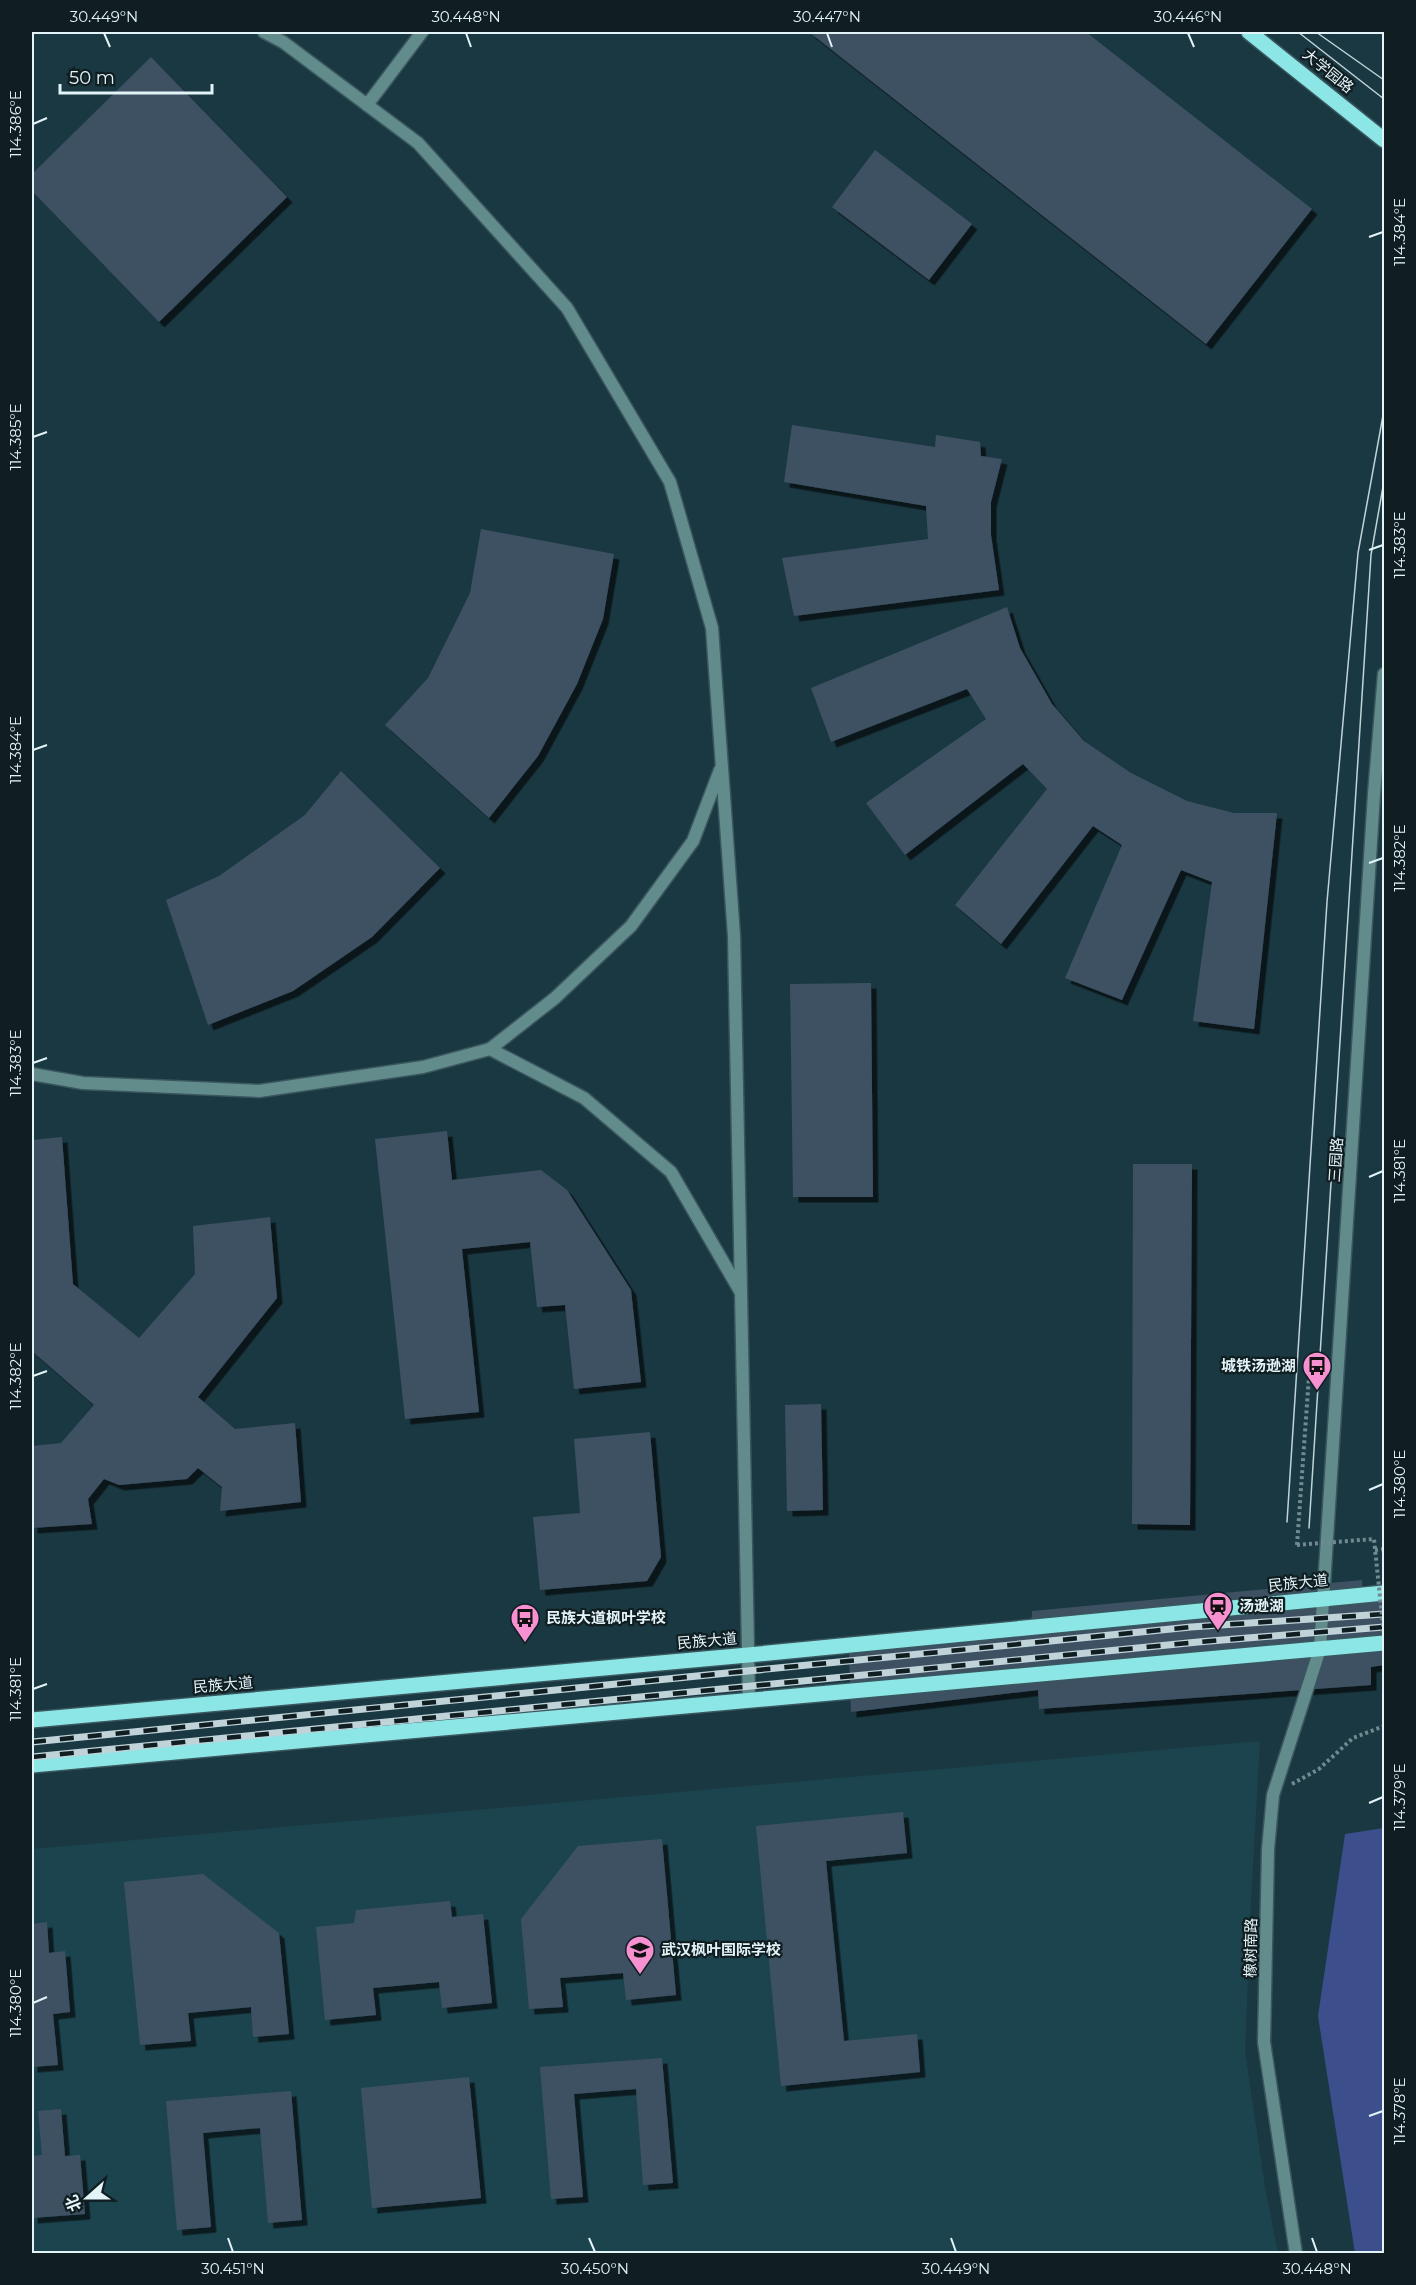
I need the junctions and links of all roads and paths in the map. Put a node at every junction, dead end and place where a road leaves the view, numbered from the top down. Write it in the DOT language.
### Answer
graph roads {
  1 [pos="264,32"];
  2 [pos="422,32"];
  3 [pos="1249,32"];
  4 [pos="367,105"];
  5 [pos="1384,140"];
  6 [pos="1384,674"];
  7 [pos="722,766"];
  8 [pos="490,1049"];
  9 [pos="32,1074"];
  10 [pos="741,1292"];
  11 [pos="1310,1362"];
  12 [pos="1384,1549"];
  13 [pos="1375,1550"];
  14 [pos="1384,1593"];
  15 [pos="1323,1599"];
  16 [pos="1384,1636"];
  17 [pos="1384,1643"];
  18 [pos="1320,1649"];
  19 [pos="748,1655"];
  20 [pos="749,1701"];
  21 [pos="32,1720"];
  22 [pos="1384,1726"];
  23 [pos="32,1766"];
  24 [pos="1273,1795"];
  25 [pos="1296,2253"];
  1 -- 4 [label="street"];
  2 -- 4 [label="street"];
  3 -- 5 [label="main road, 大学园路"];
  4 -- 7 [label="street"];
  6 -- 15 [label="street, 三园路"];
  7 -- 8 [label="street"];
  7 -- 10 [label="street"];
  8 -- 9 [label="street"];
  8 -- 10 [label="street"];
  10 -- 19 [label="street"];
  11 -- 13 [label="path, bridge"];
  12 -- 13 [label="path, bridge"];
  13 -- 16 [label="path, bridge"];
  14 -- 15 [label="main road, 民族大道"];
  15 -- 18 [label="street, 三园路"];
  15 -- 19 [label="main road, 民族大道"];
  17 -- 18 [label="main road"];
  18 -- 20 [label="main road"];
  18 -- 24 [label="street, 橡树南路"];
  19 -- 20 [label="street"];
  19 -- 21 [label="main road, 民族大道"];
  20 -- 23 [label="main road"];
  22 -- 24 [label="path"];
  24 -- 25 [label="street, 橡树南路"];
}
